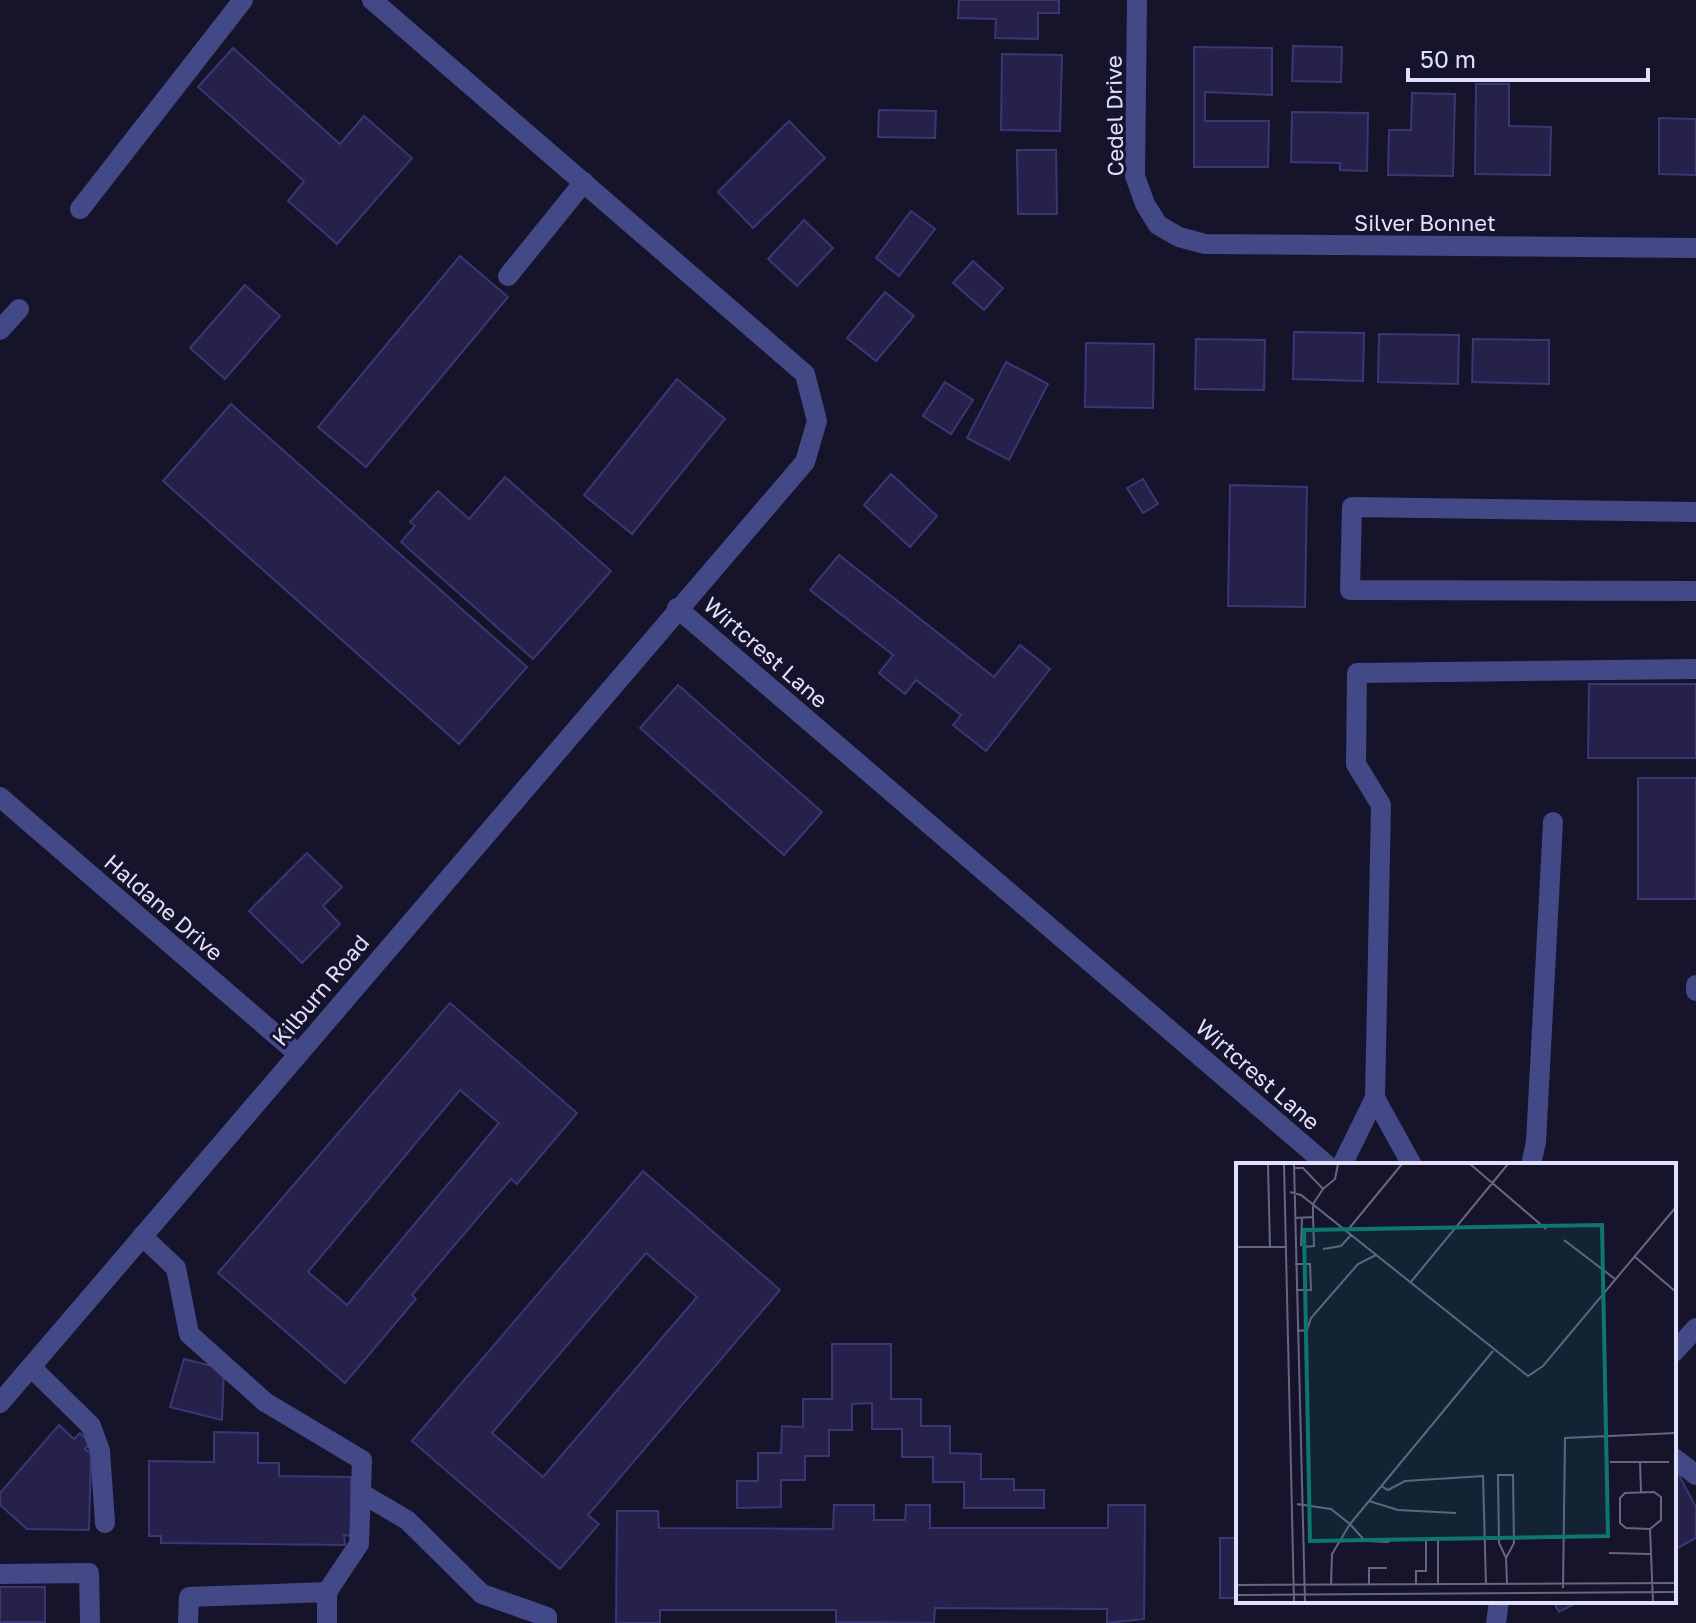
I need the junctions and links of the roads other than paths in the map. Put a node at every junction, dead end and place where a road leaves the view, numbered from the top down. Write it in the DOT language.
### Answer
graph roads {
  1 [pos="243,0"];
  2 [pos="372,0"];
  3 [pos="1137,0"];
  4 [pos="584,182"];
  5 [pos="80,209"];
  6 [pos="1158,225"];
  7 [pos="1696,248"];
  8 [pos="508,276"];
  9 [pos="19,309"];
  10 [pos="0,330"];
  11 [pos="1696,512"];
  12 [pos="1696,591"];
  13 [pos="677,608"];
  14 [pos="1696,669"];
  15 [pos="0,797"];
  16 [pos="1553,822"];
  17 [pos="297,1053"];
  18 [pos="1375,1098"];
  19 [pos="1325,1163"];
  20 [pos="1343,1163"];
  21 [pos="1411,1163"];
  22 [pos="1531,1163"];
  23 [pos="142,1236"];
  24 [pos="1696,1328"];
  25 [pos="1676,1350"];
  26 [pos="31,1367"];
  27 [pos="3,1392"];
  28 [pos="1676,1460"];
  29 [pos="1696,1475"];
  30 [pos="361,1493"];
  31 [pos="105,1523"];
  32 [pos="0,1574"];
  33 [pos="327,1592"];
  34 [pos="1499,1603"];
  35 [pos="90,1623"];
  36 [pos="188,1623"];
  37 [pos="327,1623"];
  38 [pos="547,1623"];
  39 [pos="1496,1623"];
  1 -- 5 [label="street"];
  2 -- 4 [label="street, Wirtcrest Lane"];
  3 -- 6 [label="street, Cedel Drive"];
  4 -- 8 [label="street"];
  4 -- 13 [label="street, Wirtcrest Lane"];
  6 -- 7 [label="street, Silver Bonnet"];
  9 -- 10 [label="street"];
  11 -- 12 [label="street"];
  13 -- 17 [label="street, Kilburn Road"];
  13 -- 19 [label="street, Wirtcrest Lane"];
  14 -- 18 [label="street"];
  15 -- 17 [label="street, Haldane Drive"];
  16 -- 22 [label="street"];
  17 -- 23 [label="street, Kilburn Road"];
  18 -- 20 [label="street"];
  18 -- 21 [label="street"];
  23 -- 26 [label="street, Kilburn Road"];
  23 -- 30 [label="street"];
  24 -- 25 [label="street"];
  26 -- 27 [label="street, Kilburn Road"];
  26 -- 31 [label="street"];
  28 -- 29 [label="street"];
  30 -- 33 [label="street"];
  30 -- 38 [label="street"];
  32 -- 35 [label="street"];
  33 -- 36 [label="street"];
  33 -- 37 [label="street"];
  34 -- 39 [label="street"];
}
